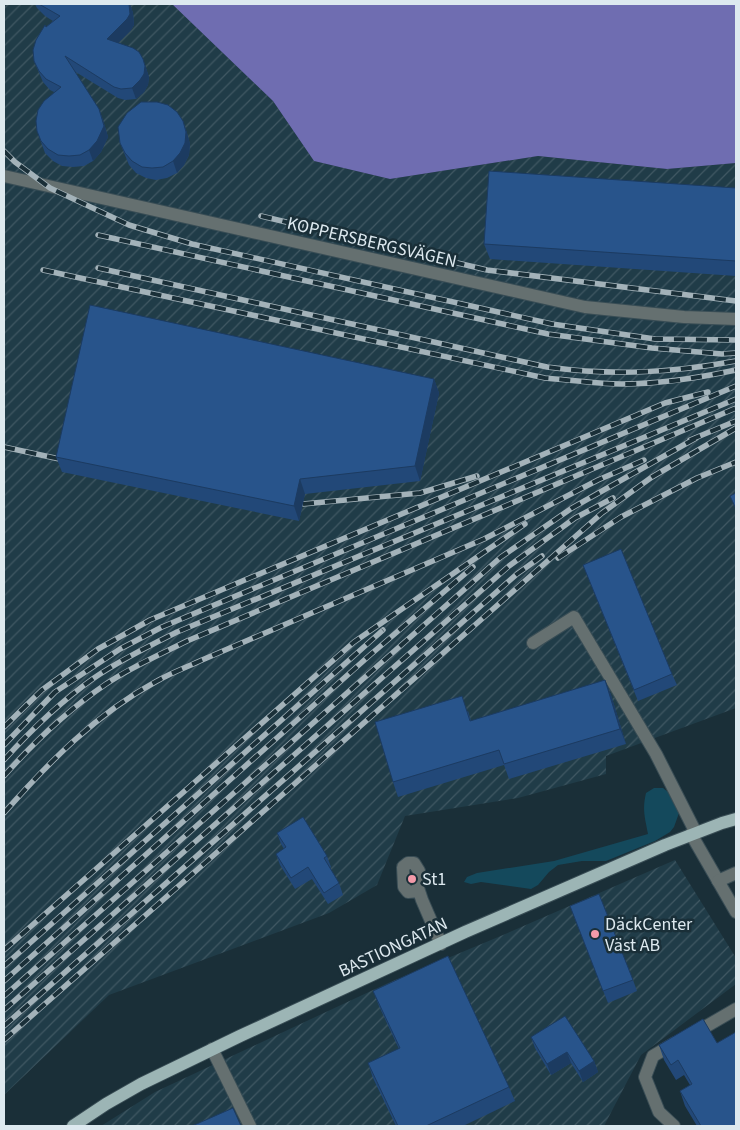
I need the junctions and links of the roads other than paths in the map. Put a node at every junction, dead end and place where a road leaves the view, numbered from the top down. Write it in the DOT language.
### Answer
graph roads {
  1 [pos="4,176"];
  2 [pos="736,319"];
  3 [pos="533,643"];
  4 [pos="736,819"];
  5 [pos="694,834"];
  6 [pos="736,873"];
  7 [pos="718,881"];
  8 [pos="419,891"];
  9 [pos="736,912"];
  10 [pos="441,944"];
  11 [pos="736,1009"];
  12 [pos="212,1049"];
  13 [pos="74,1126"];
  14 [pos="250,1126"];
  15 [pos="674,1126"];
  1 -- 2 [label="lane, KOPPERSBERGSVÄGEN"];
  3 -- 5 [label="lane"];
  4 -- 5 [label="main road, BASTIONGATAN"];
  5 -- 7 [label="lane"];
  5 -- 10 [label="main road, BASTIONGATAN"];
  6 -- 7 [label="lane"];
  7 -- 9 [label="lane"];
  8 -- 10 [label="lane"];
  10 -- 12 [label="main road, BASTIONGATAN"];
  11 -- 15 [label="lane"];
  12 -- 13 [label="main road, BASTIONGATAN"];
  12 -- 14 [label="lane"];
}
